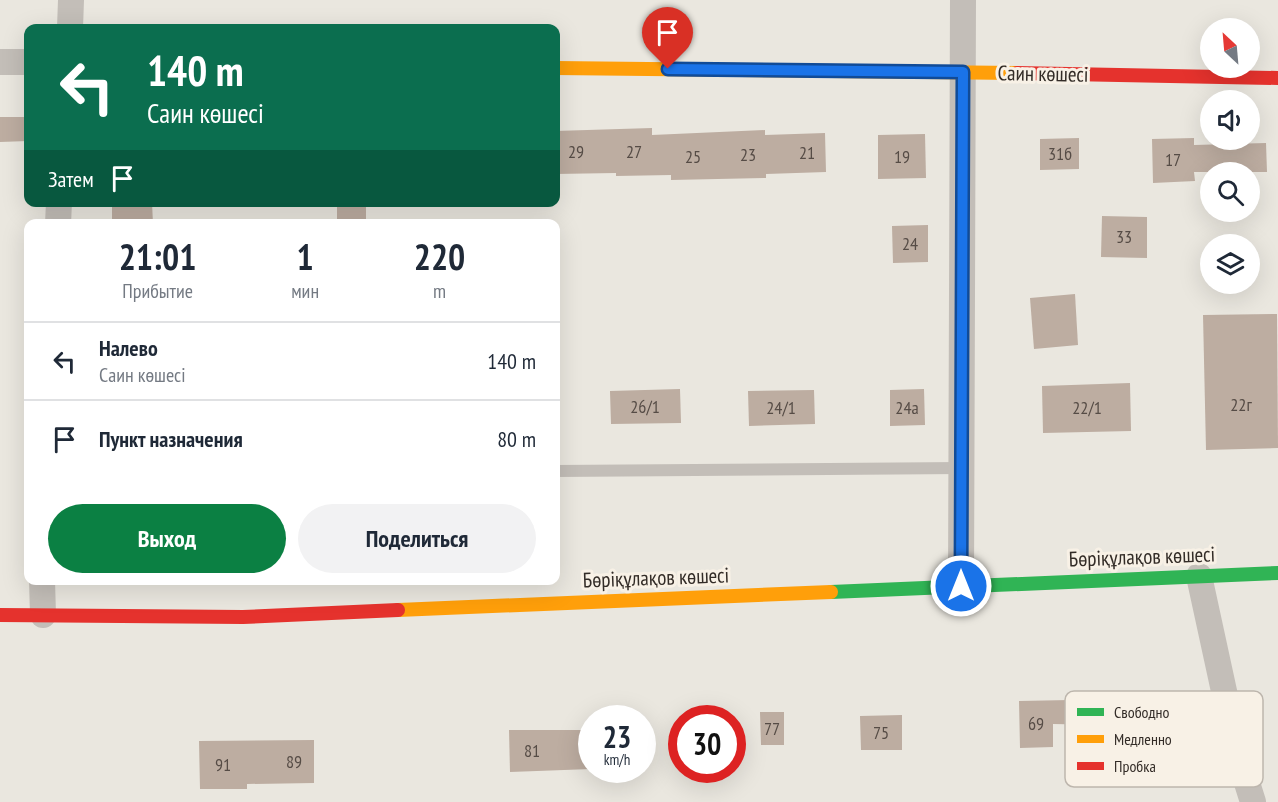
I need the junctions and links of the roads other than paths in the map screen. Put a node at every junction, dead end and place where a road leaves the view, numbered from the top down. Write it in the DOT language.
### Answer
graph roads {
  1 [pos="71,0"];
  2 [pos="963,0"];
  3 [pos="70,24"];
  4 [pos="0,62"];
  5 [pos="24,62"];
  6 [pos="560,68"];
  7 [pos="963,72"];
  8 [pos="1278,78"];
  9 [pos="962,468"];
  10 [pos="560,471"];
  11 [pos="1278,573"];
  12 [pos="1199,576"];
  13 [pos="42,585"];
  14 [pos="961,586"];
  15 [pos="0,615"];
  16 [pos="43,615"];
  17 [pos="1224,691"];
  18 [pos="1248,787"];
  19 [pos="1253,802"];
  1 -- 3 [label="street"];
  2 -- 7 [label="street"];
  4 -- 5 [label="street"];
  6 -- 7 [label="street, Саин көшесі"];
  7 -- 8 [label="street, Саин көшесі"];
  7 -- 9 [label="street"];
  9 -- 10 [label="lane"];
  9 -- 14 [label="street"];
  11 -- 12 [label="street, Бөріқұлақов көшесі"];
  12 -- 14 [label="street, Бөріқұлақов көшесі"];
  12 -- 17 [label="street"];
  13 -- 16 [label="street"];
  14 -- 16 [label="street, Бөріқұлақов көшесі"];
  15 -- 16 [label="street, Бөріқұлақов көшесі"];
  18 -- 19 [label="street"];
}
